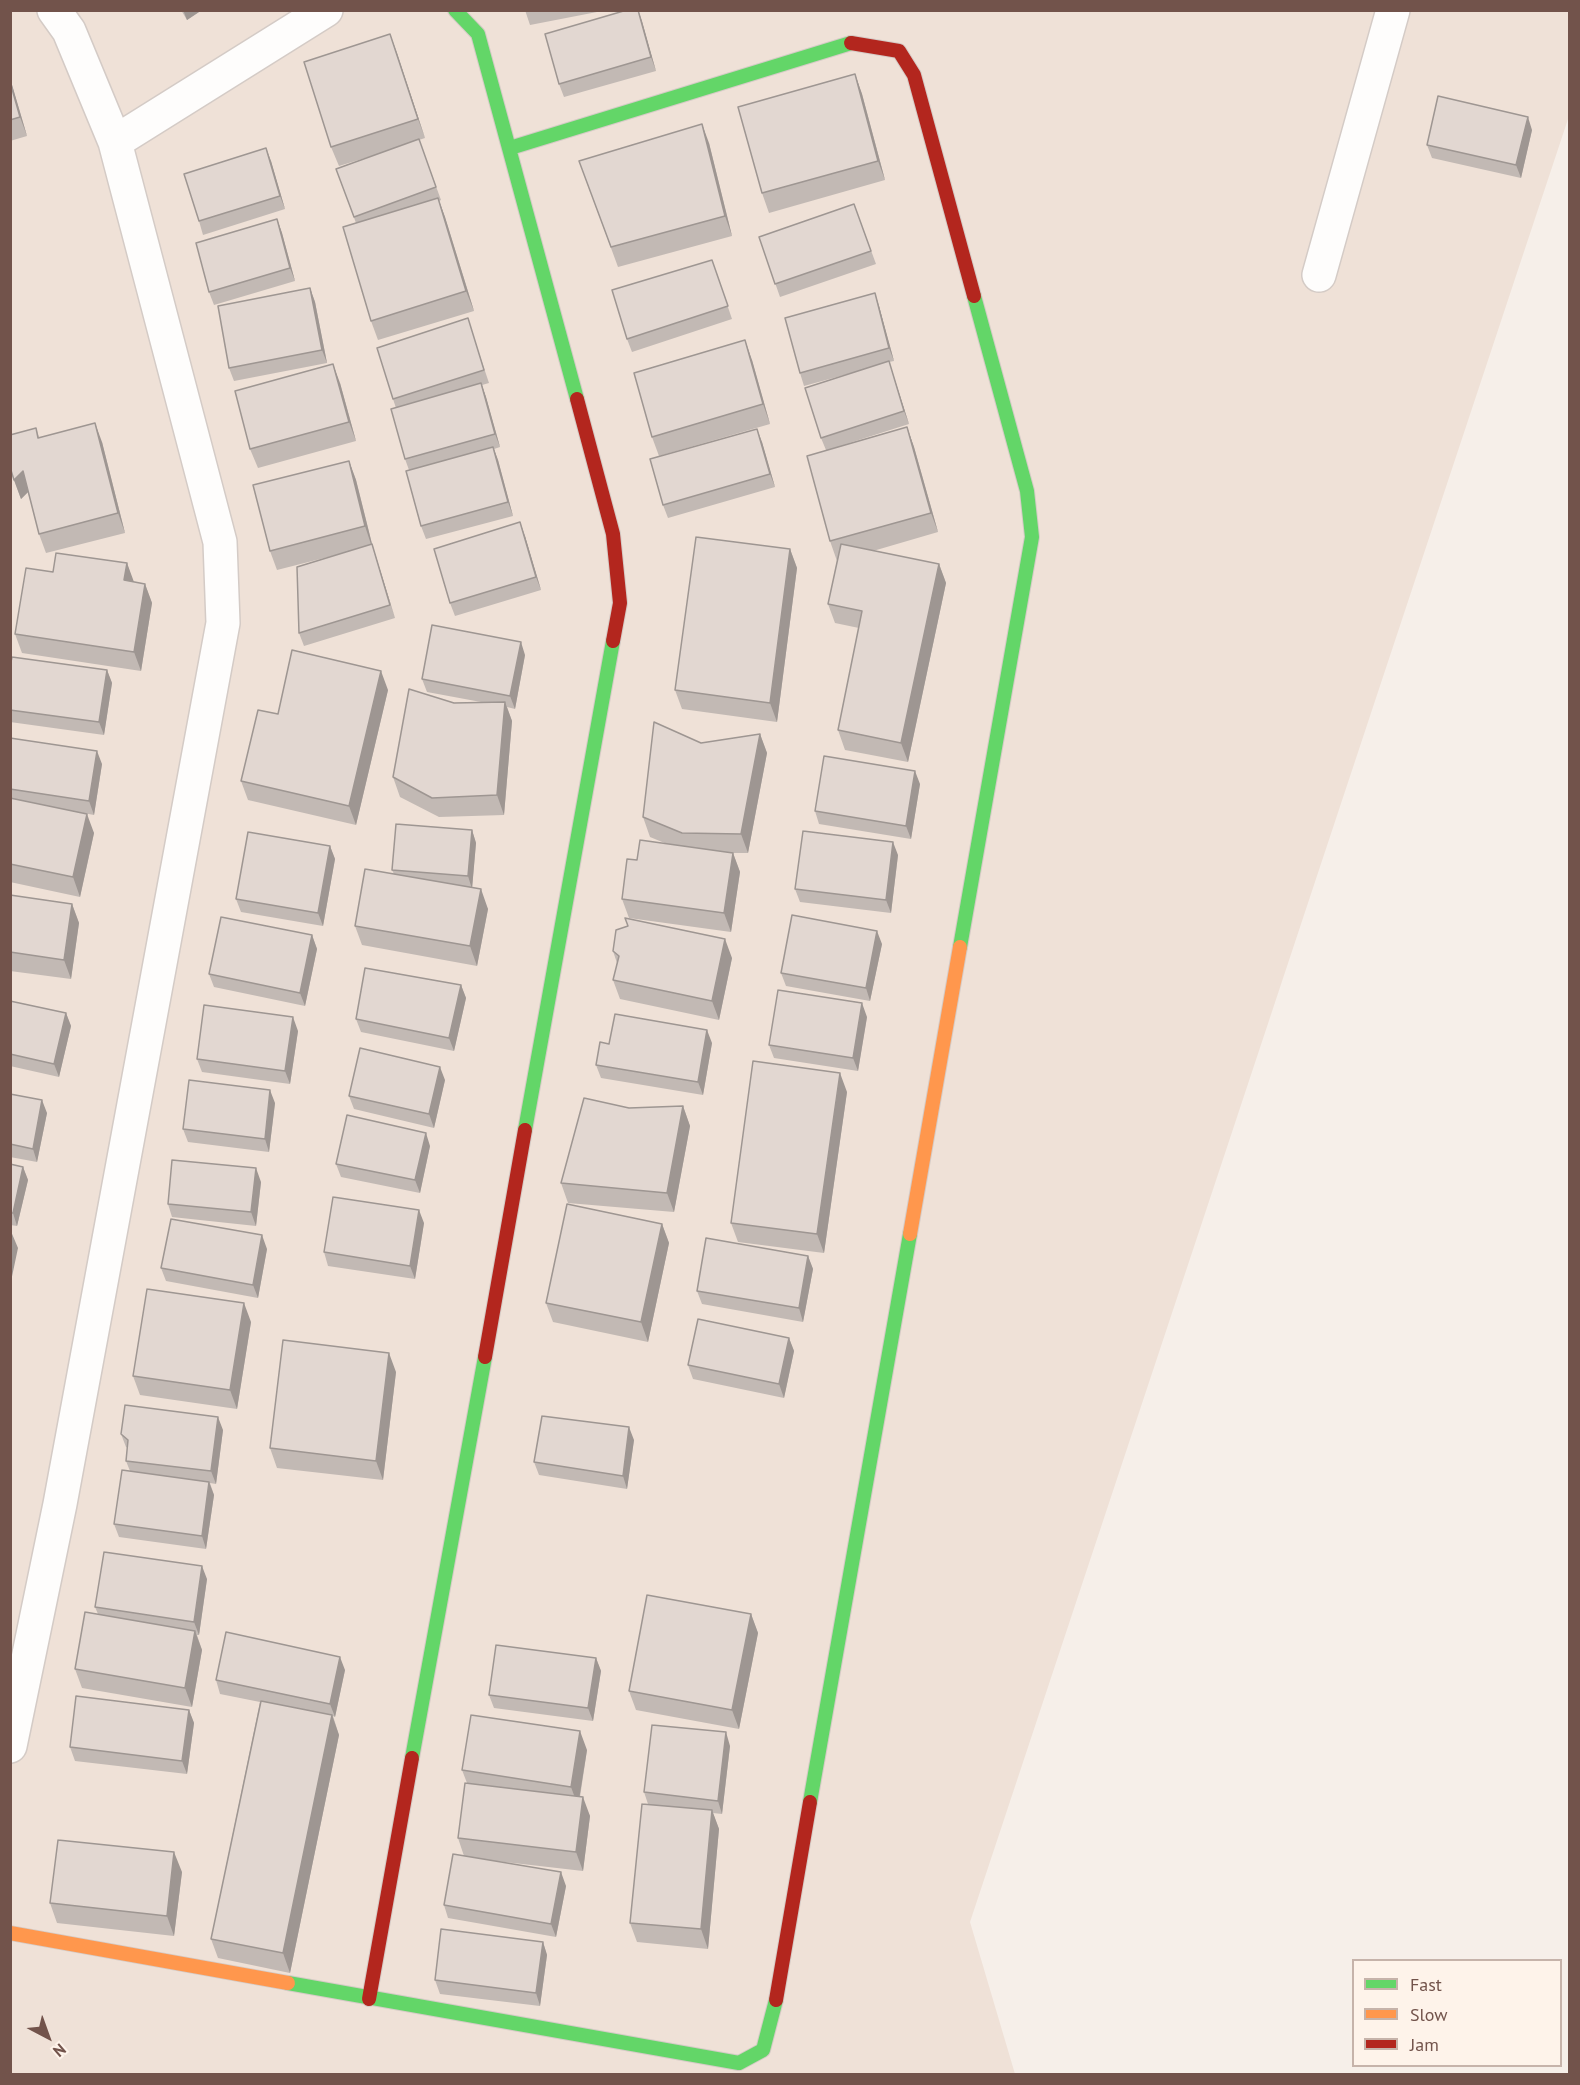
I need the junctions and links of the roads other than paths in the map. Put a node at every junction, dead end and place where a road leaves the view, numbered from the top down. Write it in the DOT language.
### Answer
graph roads {
  1 [pos="54,10"];
  2 [pos="326,10"];
  3 [pos="455,10"];
  4 [pos="1393,10"];
  5 [pos="115,142"];
  6 [pos="510,148"];
  7 [pos="1319,275"];
  8 [pos="10,1746"];
  9 [pos="10,1933"];
  10 [pos="369,1999"];
  1 -- 5 [label="street"];
  2 -- 5 [label="street"];
  3 -- 6 [label="street"];
  4 -- 7 [label="street"];
  5 -- 8 [label="street"];
  6 -- 10 [label="street"];
  6 -- 10 [label="street"];
  9 -- 10 [label="street"];
}
